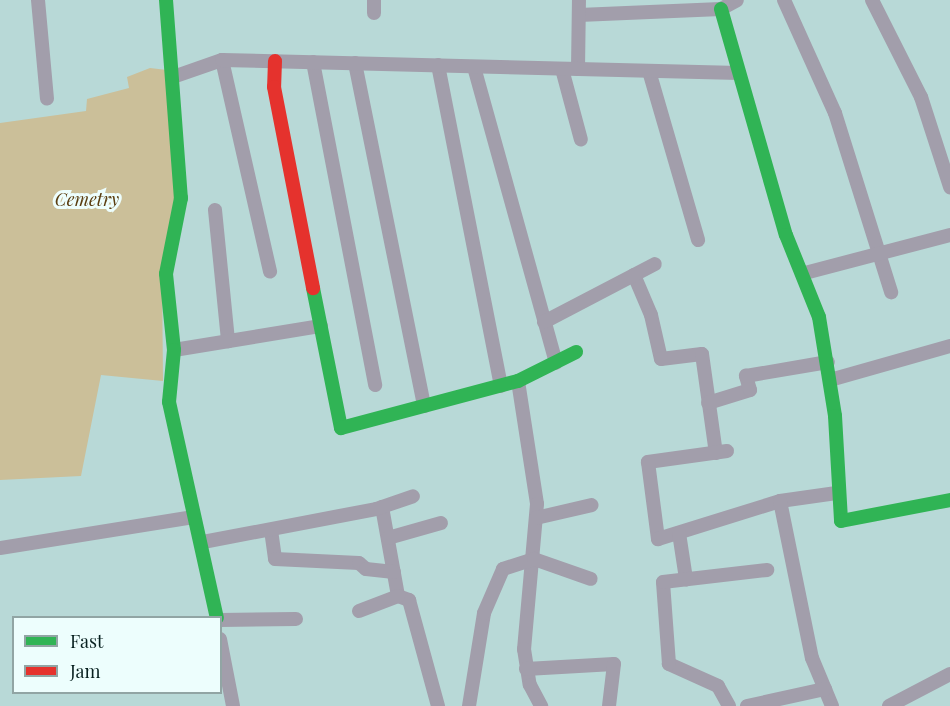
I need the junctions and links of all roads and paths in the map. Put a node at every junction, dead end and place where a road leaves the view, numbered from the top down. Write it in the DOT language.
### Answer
graph roads {
  1 [pos="38,0"];
  2 [pos="165,0"];
  3 [pos="579,0"];
  4 [pos="737,0"];
  5 [pos="784,0"];
  6 [pos="872,0"];
  7 [pos="633,6"];
  8 [pos="721,9"];
  9 [pos="579,15"];
  10 [pos="222,60"];
  11 [pos="275,61"];
  12 [pos="313,62"];
  13 [pos="355,63"];
  14 [pos="438,65"];
  15 [pos="474,67"];
  16 [pos="562,69"];
  17 [pos="578,69"];
  18 [pos="649,71"];
  19 [pos="739,73"];
  20 [pos="173,77"];
  21 [pos="46,99"];
  22 [pos="580,140"];
  23 [pos="950,187"];
  24 [pos="215,210"];
  25 [pos="950,235"];
  26 [pos="698,240"];
  27 [pos="882,253"];
  28 [pos="655,264"];
  29 [pos="270,272"];
  30 [pos="805,273"];
  31 [pos="634,275"];
  32 [pos="891,292"];
  33 [pos="544,322"];
  34 [pos="321,326"];
  35 [pos="228,341"];
  36 [pos="950,346"];
  37 [pos="174,350"];
  38 [pos="576,352"];
  39 [pos="828,362"];
  40 [pos="556,363"];
  41 [pos="830,380"];
  42 [pos="518,381"];
  43 [pos="375,385"];
  44 [pos="501,386"];
  45 [pos="708,403"];
  46 [pos="424,406"];
  47 [pos="836,493"];
  48 [pos="413,496"];
  49 [pos="950,500"];
  50 [pos="780,501"];
  51 [pos="592,505"];
  52 [pos="382,507"];
  53 [pos="194,517"];
  54 [pos="536,518"];
  55 [pos="441,523"];
  56 [pos="271,530"];
  57 [pos="678,533"];
  58 [pos="388,538"];
  59 [pos="203,542"];
  60 [pos="0,549"];
  61 [pos="534,559"];
  62 [pos="767,570"];
  63 [pos="394,572"];
  64 [pos="591,579"];
  65 [pos="686,579"];
  66 [pos="398,596"];
  67 [pos="359,611"];
  68 [pos="218,616"];
  69 [pos="222,619"];
  70 [pos="296,619"];
  71 [pos="222,649"];
  72 [pos="526,669"];
  73 [pos="950,674"];
  74 [pos="825,689"];
  75 [pos="233,706"];
  76 [pos="438,706"];
  77 [pos="469,706"];
  78 [pos="541,706"];
  79 [pos="609,706"];
  80 [pos="729,706"];
  81 [pos="747,706"];
  82 [pos="832,706"];
  83 [pos="889,706"];
  1 -- 21 [label="street"];
  2 -- 20 [label="street"];
  3 -- 9 [label="street"];
  4 -- 8 [label="street"];
  5 -- 27 [label="street"];
  6 -- 23 [label="street"];
  7 -- 8 [label="street"];
  7 -- 9 [label="street"];
  8 -- 19 [label="street"];
  9 -- 17 [label="street"];
  10 -- 11 [label="street"];
  10 -- 20 [label="street"];
  10 -- 29 [label="street"];
  11 -- 12 [label="street"];
  11 -- 34 [label="street"];
  12 -- 13 [label="street"];
  12 -- 43 [label="street"];
  13 -- 14 [label="street"];
  13 -- 46 [label="street"];
  14 -- 15 [label="street"];
  14 -- 44 [label="street"];
  15 -- 16 [label="street"];
  15 -- 33 [label="street"];
  16 -- 17 [label="street"];
  16 -- 22 [label="street"];
  17 -- 18 [label="street"];
  18 -- 19 [label="street"];
  18 -- 26 [label="street"];
  19 -- 30 [label="street"];
  20 -- 37 [label="street"];
  24 -- 35 [label="street"];
  25 -- 27 [label="street"];
  27 -- 30 [label="street"];
  27 -- 32 [label="street"];
  28 -- 31 [label="street"];
  30 -- 39 [label="street"];
  31 -- 33 [label="street"];
  31 -- 45 [label="street"];
  33 -- 40 [label="street"];
  34 -- 35 [label="street"];
  34 -- 46 [label="street"];
  35 -- 37 [label="street"];
  36 -- 41 [label="street"];
  37 -- 53 [label="street"];
  38 -- 40 [label="street"];
  39 -- 41 [label="street"];
  39 -- 45 [label="street"];
  40 -- 42 [label="street"];
  41 -- 47 [label="street"];
  42 -- 44 [label="street"];
  42 -- 54 [label="street"];
  44 -- 46 [label="street"];
  45 -- 57 [label="street"];
  47 -- 49 [label="street"];
  47 -- 50 [label="street"];
  48 -- 52 [label="street"];
  50 -- 57 [label="street"];
  50 -- 74 [label="street"];
  51 -- 54 [label="street"];
  52 -- 56 [label="street"];
  52 -- 58 [label="street"];
  53 -- 59 [label="street"];
  53 -- 60 [label="street"];
  54 -- 61 [label="street"];
  55 -- 58 [label="street"];
  56 -- 59 [label="street"];
  56 -- 63 [label="street"];
  57 -- 65 [label="street"];
  58 -- 63 [label="street"];
  59 -- 68 [label="street"];
  61 -- 64 [label="street"];
  61 -- 72 [label="street"];
  61 -- 77 [label="street"];
  62 -- 65 [label="street"];
  63 -- 66 [label="street"];
  65 -- 80 [label="street"];
  66 -- 67 [label="street"];
  66 -- 76 [label="street"];
  69 -- 70 [label="street"];
  71 -- 75 [label="street"];
  72 -- 78 [label="street"];
  72 -- 79 [label="street"];
  73 -- 83 [label="street"];
  74 -- 81 [label="street"];
  74 -- 82 [label="street"];
}
